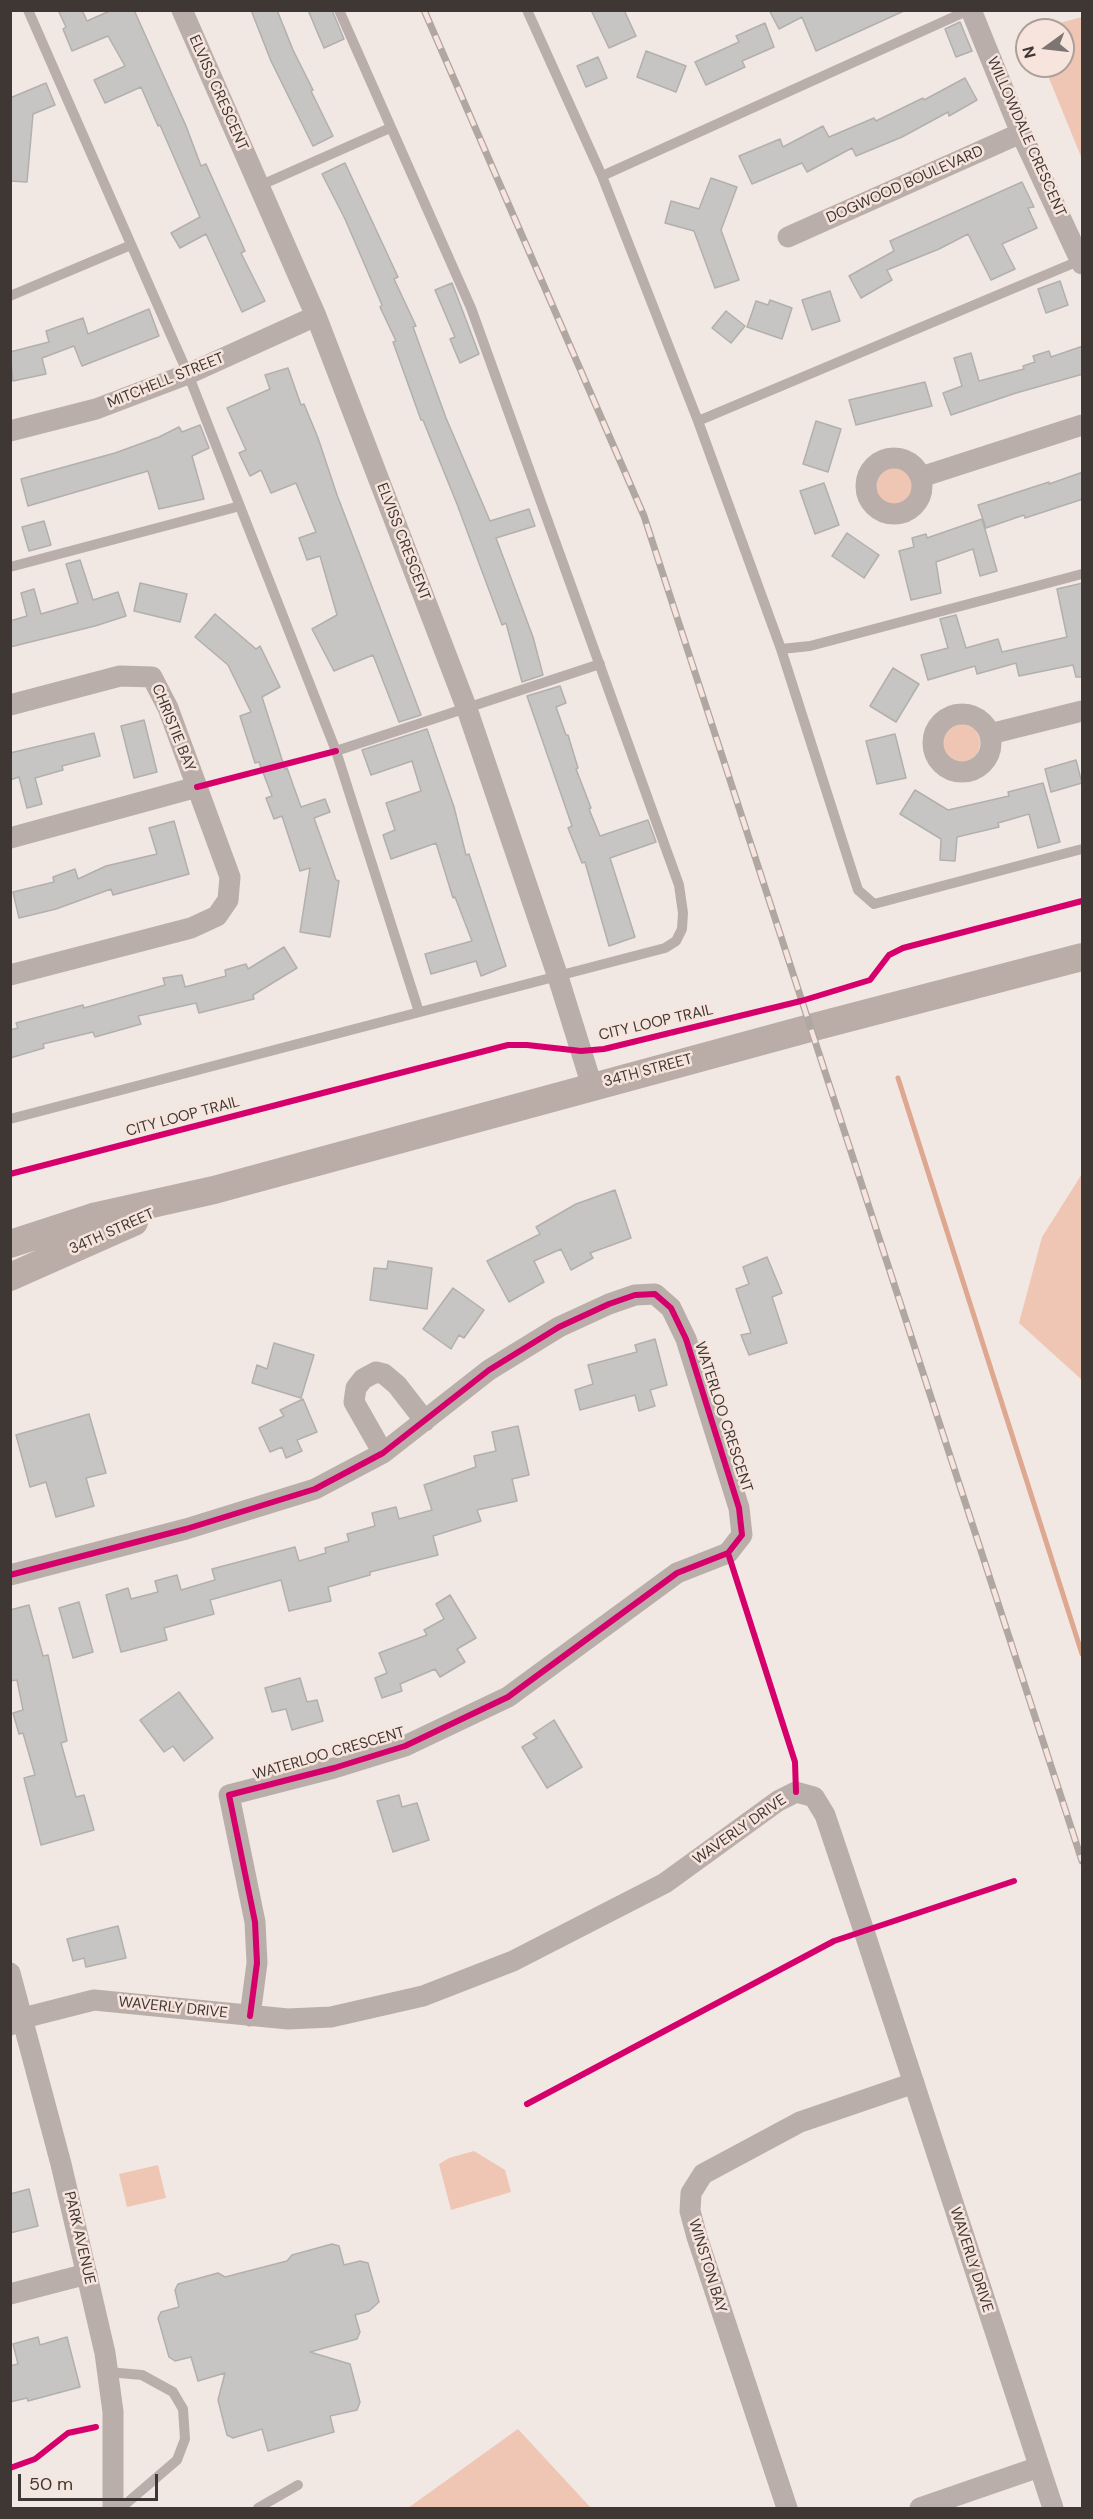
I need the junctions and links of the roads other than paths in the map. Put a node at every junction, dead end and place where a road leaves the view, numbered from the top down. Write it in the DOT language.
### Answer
graph roads {
  1 [pos="28,10"];
  2 [pos="182,10"];
  3 [pos="339,10"];
  4 [pos="527,10"];
  5 [pos="970,10"];
  6 [pos="390,128"];
  7 [pos="1021,133"];
  8 [pos="602,176"];
  9 [pos="259,186"];
  10 [pos="788,237"];
  11 [pos="131,245"];
  12 [pos="1082,262"];
  13 [pos="10,296"];
  14 [pos="316,316"];
  15 [pos="188,374"];
  16 [pos="698,421"];
  17 [pos="1083,425"];
  18 [pos="10,431"];
  19 [pos="921,477"];
  20 [pos="240,506"];
  21 [pos="10,567"];
  22 [pos="1083,574"];
  23 [pos="781,649"];
  24 [pos="600,664"];
  25 [pos="10,705"];
  26 [pos="467,710"];
  27 [pos="1083,711"];
  28 [pos="990,734"];
  29 [pos="336,751"];
  30 [pos="197,787"];
  31 [pos="10,838"];
  32 [pos="1083,849"];
  33 [pos="1083,957"];
  34 [pos="10,975"];
  35 [pos="558,977"];
  36 [pos="419,1012"];
  37 [pos="592,1086"];
  38 [pos="10,1119"];
  39 [pos="214,1190"];
  40 [pos="10,1244"];
  41 [pos="10,1277"];
  42 [pos="425,1421"];
  43 [pos="383,1454"];
  44 [pos="10,1575"];
  45 [pos="10,1973"];
  46 [pos="250,2016"];
  47 [pos="17,2021"];
  48 [pos="914,2083"];
  49 [pos="87,2274"];
  50 [pos="10,2294"];
  51 [pos="108,2372"];
  52 [pos="1039,2467"];
  53 [pos="298,2485"];
  54 [pos="113,2508"];
  55 [pos="121,2508"];
  56 [pos="258,2508"];
  57 [pos="787,2508"];
  58 [pos="920,2508"];
  59 [pos="1053,2508"];
  1 -- 11 [label="lane"];
  2 -- 9 [label="street, ELVISS CRESCENT"];
  3 -- 6 [label="lane"];
  4 -- 8 [label="lane"];
  5 -- 7 [label="street, WILLOWDALE CRESCENT"];
  5 -- 8 [label="lane"];
  6 -- 9 [label="lane"];
  6 -- 24 [label="lane"];
  7 -- 10 [label="street, DOGWOOD BOULEVARD"];
  7 -- 12 [label="street, WILLOWDALE CRESCENT"];
  8 -- 16 [label="lane"];
  9 -- 14 [label="street, ELVISS CRESCENT"];
  11 -- 13 [label="lane"];
  11 -- 15 [label="lane"];
  12 -- 16 [label="lane"];
  14 -- 15 [label="street, MITCHELL STREET"];
  14 -- 26 [label="street, ELVISS CRESCENT"];
  15 -- 18 [label="street, MITCHELL STREET"];
  15 -- 20 [label="lane"];
  16 -- 23 [label="lane"];
  17 -- 19 [label="street"];
  20 -- 21 [label="lane"];
  20 -- 29 [label="lane"];
  22 -- 23 [label="lane"];
  23 -- 32 [label="lane"];
  24 -- 26 [label="lane"];
  24 -- 35 [label="lane"];
  25 -- 30 [label="street, CHRISTIE BAY"];
  26 -- 29 [label="lane"];
  26 -- 35 [label="street, ELVISS CRESCENT"];
  27 -- 28 [label="street"];
  29 -- 36 [label="lane"];
  30 -- 31 [label="street"];
  30 -- 34 [label="street, CHRISTIE BAY"];
  33 -- 37 [label="main road, 34TH STREET"];
  35 -- 36 [label="lane"];
  35 -- 37 [label="street, ELVISS CRESCENT"];
  36 -- 38 [label="lane"];
  37 -- 39 [label="main road, 34TH STREET"];
  39 -- 40 [label="main road, 34TH STREET"];
  39 -- 41 [label="main road, 34TH STREET"];
  42 -- 43 [label="street, WATERLOO CRESCENT"];
  42 -- 43 [label="street"];
  42 -- 46 [label="street, WATERLOO CRESCENT"];
  43 -- 44 [label="street, WATERLOO CRESCENT"];
  45 -- 47 [label="street, PARK AVENUE"];
  46 -- 47 [label="street, WAVERLY DRIVE"];
  46 -- 48 [label="street, WAVERLY DRIVE"];
  47 -- 49 [label="street, PARK AVENUE"];
  48 -- 52 [label="street, WAVERLY DRIVE"];
  48 -- 57 [label="street, WINSTON BAY"];
  49 -- 50 [label="street"];
  49 -- 51 [label="street, PARK AVENUE"];
  51 -- 54 [label="street, PARK AVENUE"];
  51 -- 55 [label="lane"];
  52 -- 58 [label="street"];
  52 -- 59 [label="street, WAVERLY DRIVE"];
  53 -- 56 [label="lane"];
}
